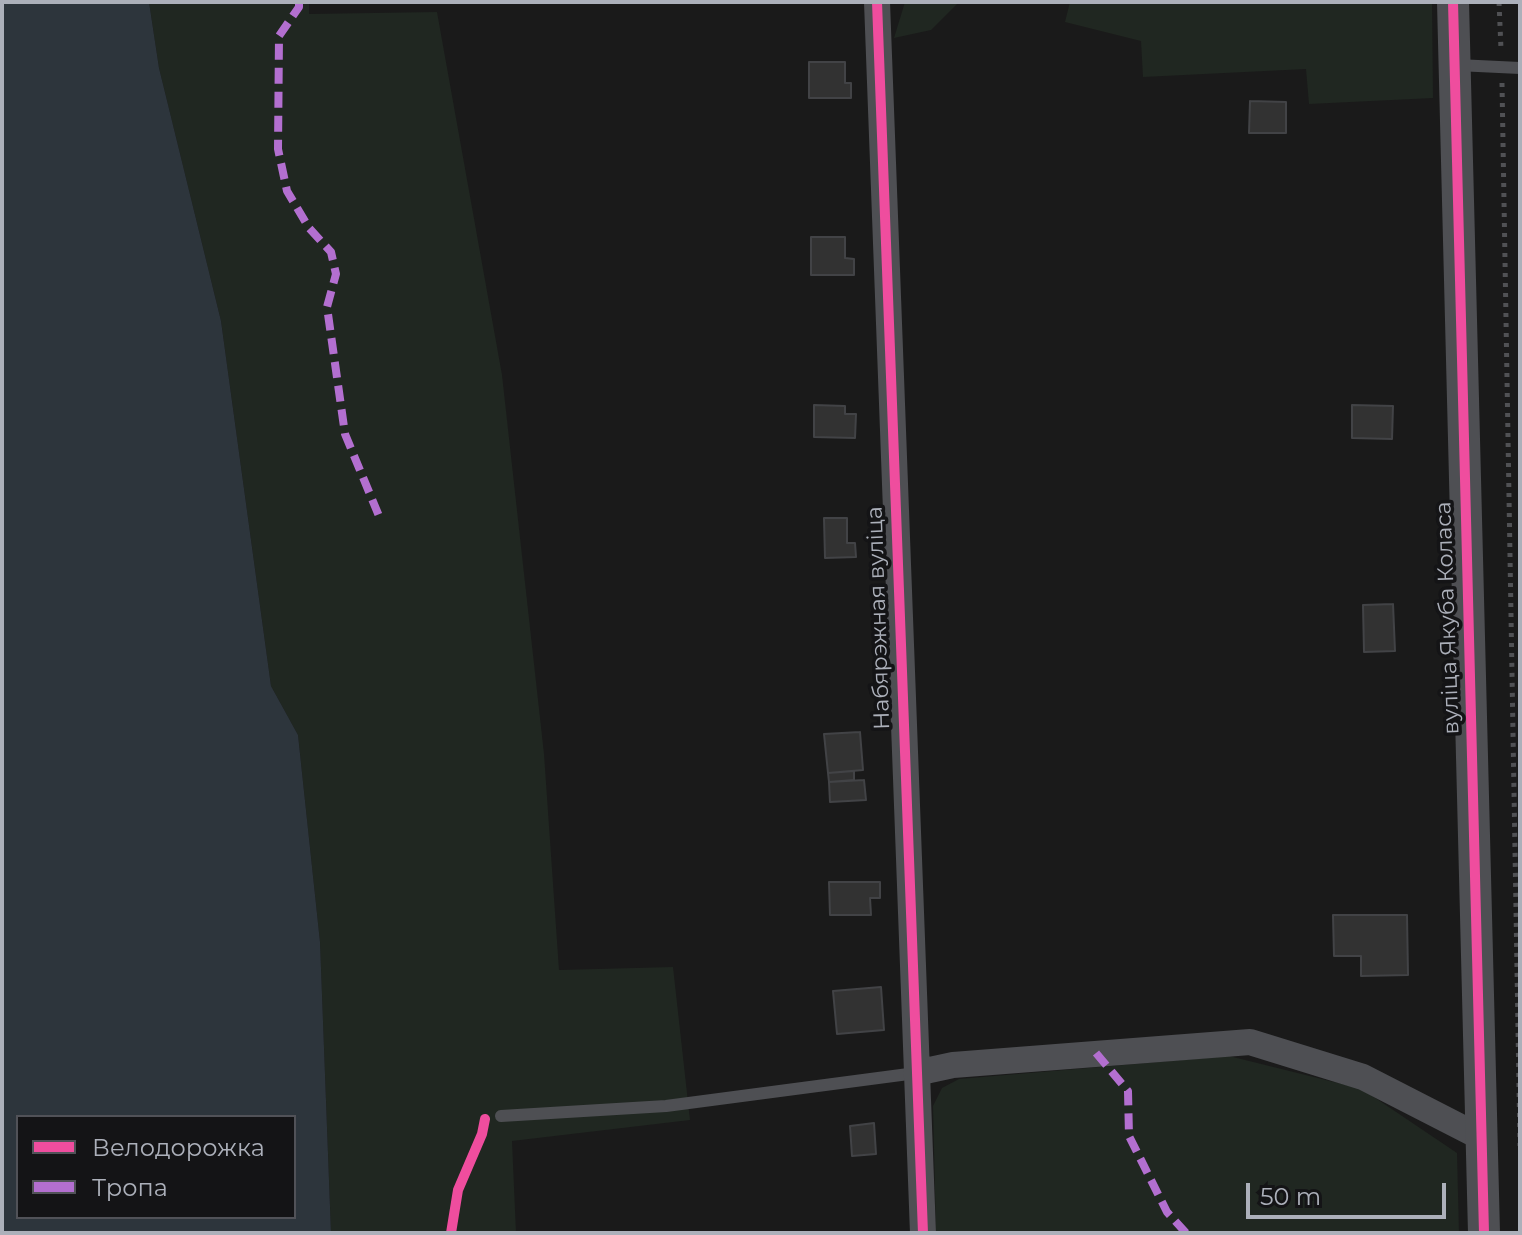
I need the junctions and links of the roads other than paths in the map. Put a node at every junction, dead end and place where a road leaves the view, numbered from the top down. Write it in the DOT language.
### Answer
graph roads {
  1 [pos="877,2"];
  2 [pos="1453,2"];
  3 [pos="1454,65"];
  4 [pos="1520,68"];
  5 [pos="916,1073"];
  6 [pos="501,1116"];
  7 [pos="1482,1138"];
  8 [pos="923,1233"];
  9 [pos="1484,1233"];
  1 -- 5 [label="street, Набярэжная вуліца"];
  2 -- 3 [label="street, вуліца Якуба Коласа"];
  3 -- 4 [label="lane"];
  3 -- 7 [label="street, вуліца Якуба Коласа"];
  5 -- 6 [label="lane"];
  5 -- 7 [label="street"];
  5 -- 8 [label="street, Набярэжная вуліца"];
  7 -- 9 [label="street, вуліца Якуба Коласа"];
}
